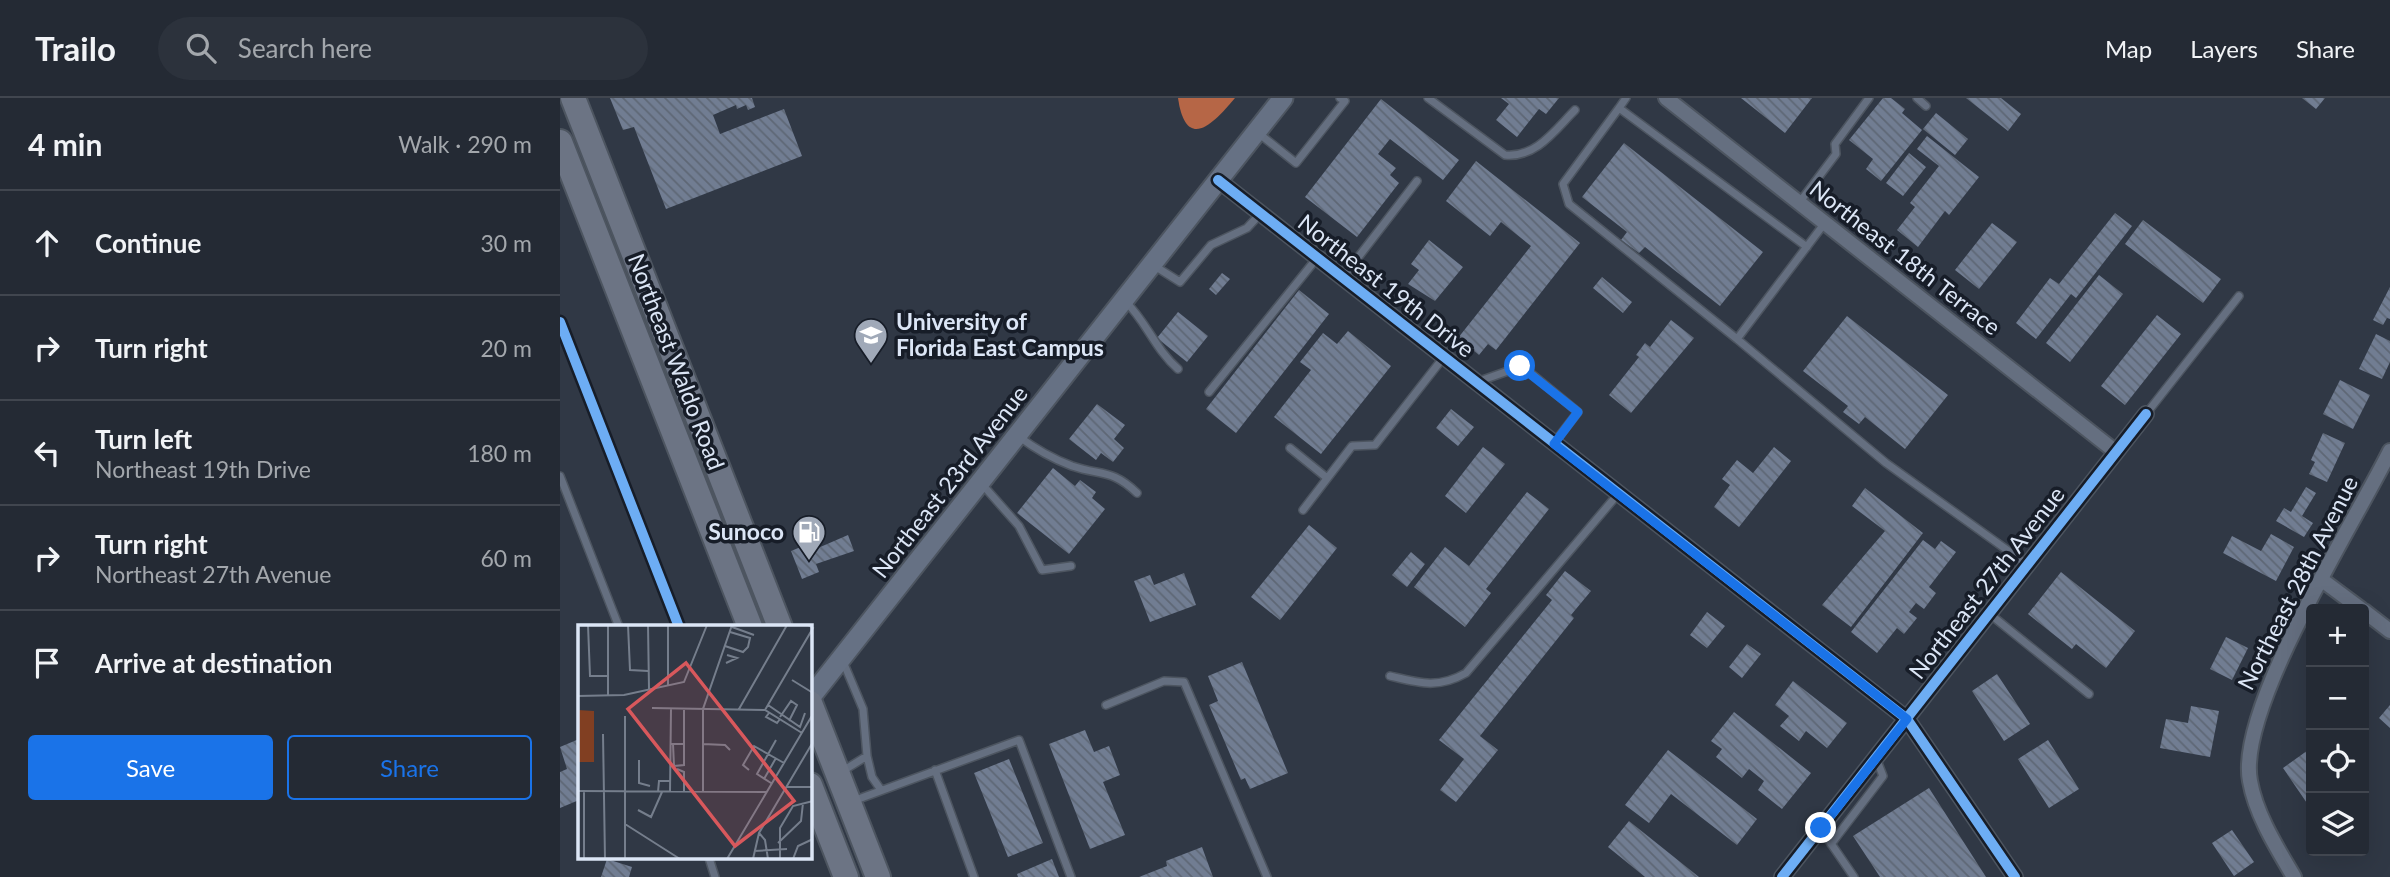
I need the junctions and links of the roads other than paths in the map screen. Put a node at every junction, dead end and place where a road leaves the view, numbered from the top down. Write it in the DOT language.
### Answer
graph roads {
  1 [pos="573,98"];
  2 [pos="1283,98"];
  3 [pos="1340,98"];
  4 [pos="1428,98"];
  5 [pos="1626,98"];
  6 [pos="1666,98"];
  7 [pos="1869,98"];
  8 [pos="1917,98"];
  9 [pos="1926,106"];
  10 [pos="1619,108"];
  11 [pos="1575,110"];
  12 [pos="1257,131"];
  13 [pos="560,142"];
  14 [pos="1218,180"];
  15 [pos="1417,181"];
  16 [pos="1798,203"];
  17 [pos="1260,214"];
  18 [pos="1825,224"];
  19 [pos="1807,247"];
  20 [pos="1317,258"];
  21 [pos="1152,264"];
  22 [pos="1342,278"];
  23 [pos="2239,296"];
  24 [pos="1124,300"];
  25 [pos="1737,339"];
  26 [pos="1443,358"];
  27 [pos="1178,369"];
  28 [pos="1475,383"];
  29 [pos="1209,392"];
  30 [pos="2146,414"];
  31 [pos="699,420"];
  32 [pos="673,431"];
  33 [pos="1018,436"];
  34 [pos="1554,444"];
  35 [pos="1290,448"];
  36 [pos="2390,451"];
  37 [pos="2116,452"];
  38 [pos="560,475"];
  39 [pos="1327,478"];
  40 [pos="981,482"];
  41 [pos="1137,494"];
  42 [pos="1618,494"];
  43 [pos="1303,510"];
  44 [pos="2029,565"];
  45 [pos="1071,566"];
  46 [pos="2322,580"];
  47 [pos="2354,604"];
  48 [pos="1991,615"];
  49 [pos="2369,615"];
  50 [pos="618,625"];
  51 [pos="749,625"];
  52 [pos="779,625"];
  53 [pos="2390,631"];
  54 [pos="842,659"];
  55 [pos="1390,676"];
  56 [pos="2089,694"];
  57 [pos="812,696"];
  58 [pos="1106,705"];
  59 [pos="812,708"];
  60 [pos="1907,719"];
  61 [pos="867,756"];
  62 [pos="1875,758"];
  63 [pos="935,771"];
  64 [pos="838,774"];
  65 [pos="812,790"];
  66 [pos="881,790"];
  67 [pos="849,802"];
  68 [pos="1821,828"];
  69 [pos="1831,844"];
  70 [pos="710,860"];
  71 [pos="715,877"];
  72 [pos="846,877"];
  73 [pos="878,877"];
  74 [pos="974,877"];
  75 [pos="1071,877"];
  76 [pos="1267,877"];
  77 [pos="1782,877"];
  78 [pos="1854,877"];
  79 [pos="2015,877"];
  80 [pos="2294,877"];
  1 -- 31 [label="highway, Northeast Waldo Road"];
  2 -- 12 [label="main road, Northeast 23rd Avenue"];
  3 -- 12 [label="lane"];
  4 -- 11 [label="lane"];
  5 -- 10 [label="lane"];
  6 -- 16 [label="street, Northeast 18th Terrace"];
  7 -- 16 [label="lane"];
  8 -- 9 [label="lane"];
  10 -- 19 [label="lane"];
  10 -- 25 [label="lane"];
  12 -- 14 [label="main road, Northeast 23rd Avenue"];
  13 -- 32 [label="highway, Northeast Waldo Road"];
  14 -- 17 [label="street, Northeast 19th Drive"];
  14 -- 21 [label="main road, Northeast 23rd Avenue"];
  15 -- 22 [label="lane"];
  16 -- 18 [label="street, Northeast 18th Terrace"];
  17 -- 20 [label="street, Northeast 19th Drive"];
  17 -- 21 [label="lane"];
  18 -- 19 [label="lane"];
  18 -- 37 [label="street, Northeast 18th Terrace"];
  19 -- 25 [label="lane"];
  20 -- 22 [label="street, Northeast 19th Drive"];
  20 -- 29 [label="lane"];
  21 -- 24 [label="main road, Northeast 23rd Avenue"];
  22 -- 26 [label="street, Northeast 19th Drive"];
  23 -- 30 [label="lane"];
  24 -- 27 [label="lane"];
  24 -- 33 [label="main road, Northeast 23rd Avenue"];
  25 -- 44 [label="lane"];
  26 -- 28 [label="street, Northeast 19th Drive"];
  26 -- 39 [label="lane"];
  28 -- 34 [label="street, Northeast 19th Drive"];
  28 -- 34 [label="lane"];
  30 -- 37 [label="street, Northeast 27th Avenue"];
  31 -- 32 [label="highway"];
  31 -- 52 [label="highway, Northeast Waldo Road"];
  32 -- 51 [label="highway, Northeast Waldo Road"];
  33 -- 40 [label="main road, Northeast 23rd Avenue"];
  33 -- 41 [label="lane"];
  34 -- 42 [label="street, Northeast 19th Drive"];
  35 -- 39 [label="lane"];
  36 -- 46 [label="street, Northeast 28th Avenue"];
  37 -- 44 [label="street, Northeast 27th Avenue"];
  38 -- 50 [label="lane"];
  39 -- 43 [label="lane"];
  40 -- 45 [label="lane"];
  40 -- 54 [label="main road, Northeast 23rd Avenue"];
  42 -- 55 [label="lane"];
  42 -- 60 [label="street, Northeast 19th Drive"];
  44 -- 48 [label="street, Northeast 27th Avenue"];
  46 -- 47 [label="street"];
  46 -- 80 [label="street, Northeast 28th Avenue"];
  48 -- 56 [label="lane"];
  48 -- 60 [label="street, Northeast 27th Avenue"];
  49 -- 53 [label="street"];
  54 -- 57 [label="main road, Northeast 23rd Avenue"];
  54 -- 61 [label="lane"];
  58 -- 76 [label="lane"];
  59 -- 64 [label="highway"];
  60 -- 62 [label="street, Northeast 27th Avenue"];
  60 -- 79 [label="street, Northeast 19th Drive"];
  61 -- 64 [label="lane"];
  61 -- 66 [label="lane"];
  62 -- 68 [label="street, Northeast 27th Avenue"];
  62 -- 69 [label="lane"];
  63 -- 66 [label="lane"];
  63 -- 74 [label="lane"];
  63 -- 75 [label="lane"];
  64 -- 67 [label="highway"];
  65 -- 72 [label="highway"];
  66 -- 67 [label="lane"];
  67 -- 73 [label="highway"];
  68 -- 69 [label="lane"];
  68 -- 77 [label="street, Northeast 27th Avenue"];
  69 -- 78 [label="lane"];
  70 -- 71 [label="lane"];
}
